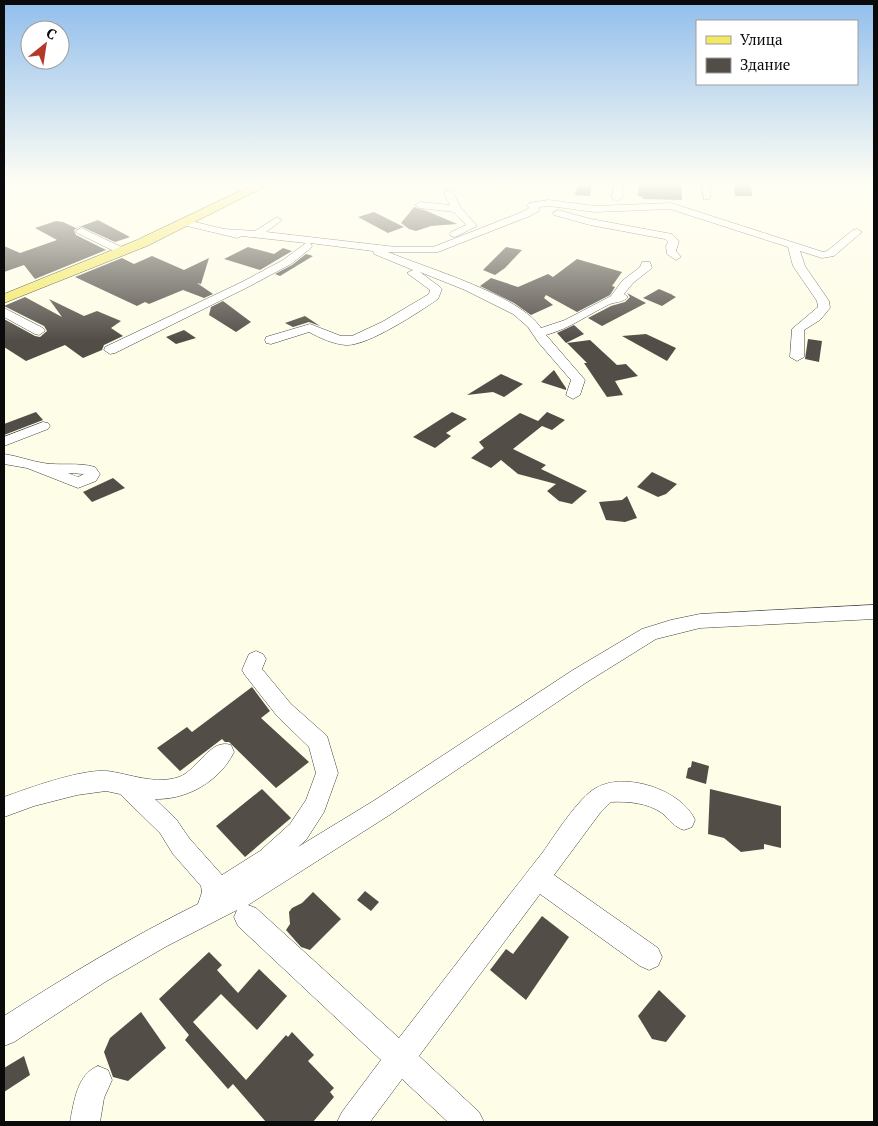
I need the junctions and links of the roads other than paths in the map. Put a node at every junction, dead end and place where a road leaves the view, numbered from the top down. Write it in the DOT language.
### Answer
graph roads {
  1 [pos="86,235"];
  2 [pos="159,235"];
  3 [pos="238,235"];
  4 [pos="263,235"];
  5 [pos="454,235"];
  6 [pos="473,235"];
  7 [pos="660,235"];
  8 [pos="756,235"];
  9 [pos="854,235"];
  10 [pos="307,246"];
  11 [pos="369,247"];
  12 [pos="793,247"];
  13 [pos="414,249"];
  14 [pos="122,251"];
  15 [pos="381,254"];
  16 [pos="676,257"];
  17 [pos="646,264"];
  18 [pos="412,266"];
  19 [pos="4,299"];
  20 [pos="4,312"];
  21 [pos="39,331"];
  22 [pos="540,332"];
  23 [pos="271,340"];
  24 [pos="110,350"];
  25 [pos="797,357"];
  26 [pos="573,394"];
  27 [pos="42,426"];
  28 [pos="4,442"];
  29 [pos="4,459"];
  30 [pos="41,468"];
  31 [pos="874,612"];
  32 [pos="256,659"];
  33 [pos="224,752"];
  34 [pos="127,786"];
  35 [pos="4,807"];
  36 [pos="684,820"];
  37 [pos="537,877"];
  38 [pos="210,902"];
  39 [pos="247,917"];
  40 [pos="649,957"];
  41 [pos="4,1032"];
  42 [pos="400,1059"];
  43 [pos="98,1080"];
  44 [pos="85,1122"];
  45 [pos="352,1122"];
  46 [pos="469,1122"];
  1 -- 14 [label="street"];
  2 -- 14 [label="main road"];
  3 -- 10 [label="street"];
  4 -- 11 [label="street"];
  5 -- 13 [label="street"];
  6 -- 13 [label="street"];
  7 -- 16 [label="street"];
  8 -- 12 [label="street"];
  9 -- 12 [label="street"];
  10 -- 15 [label="street"];
  10 -- 24 [label="street"];
  11 -- 13 [label="street"];
  11 -- 15 [label="street"];
  12 -- 25 [label="street"];
  14 -- 19 [label="main road"];
  15 -- 18 [label="street"];
  17 -- 22 [label="street"];
  18 -- 22 [label="street"];
  18 -- 23 [label="street"];
  20 -- 21 [label="street"];
  22 -- 26 [label="street"];
  27 -- 28 [label="street"];
  29 -- 30 [label="street"];
  31 -- 38 [label="street"];
  32 -- 38 [label="street"];
  33 -- 34 [label="street"];
  34 -- 35 [label="street"];
  34 -- 38 [label="street"];
  36 -- 37 [label="street"];
  37 -- 40 [label="street"];
  37 -- 42 [label="street"];
  38 -- 41 [label="street"];
  39 -- 42 [label="street"];
  42 -- 45 [label="street"];
  42 -- 46 [label="street"];
  43 -- 44 [label="street"];
}
